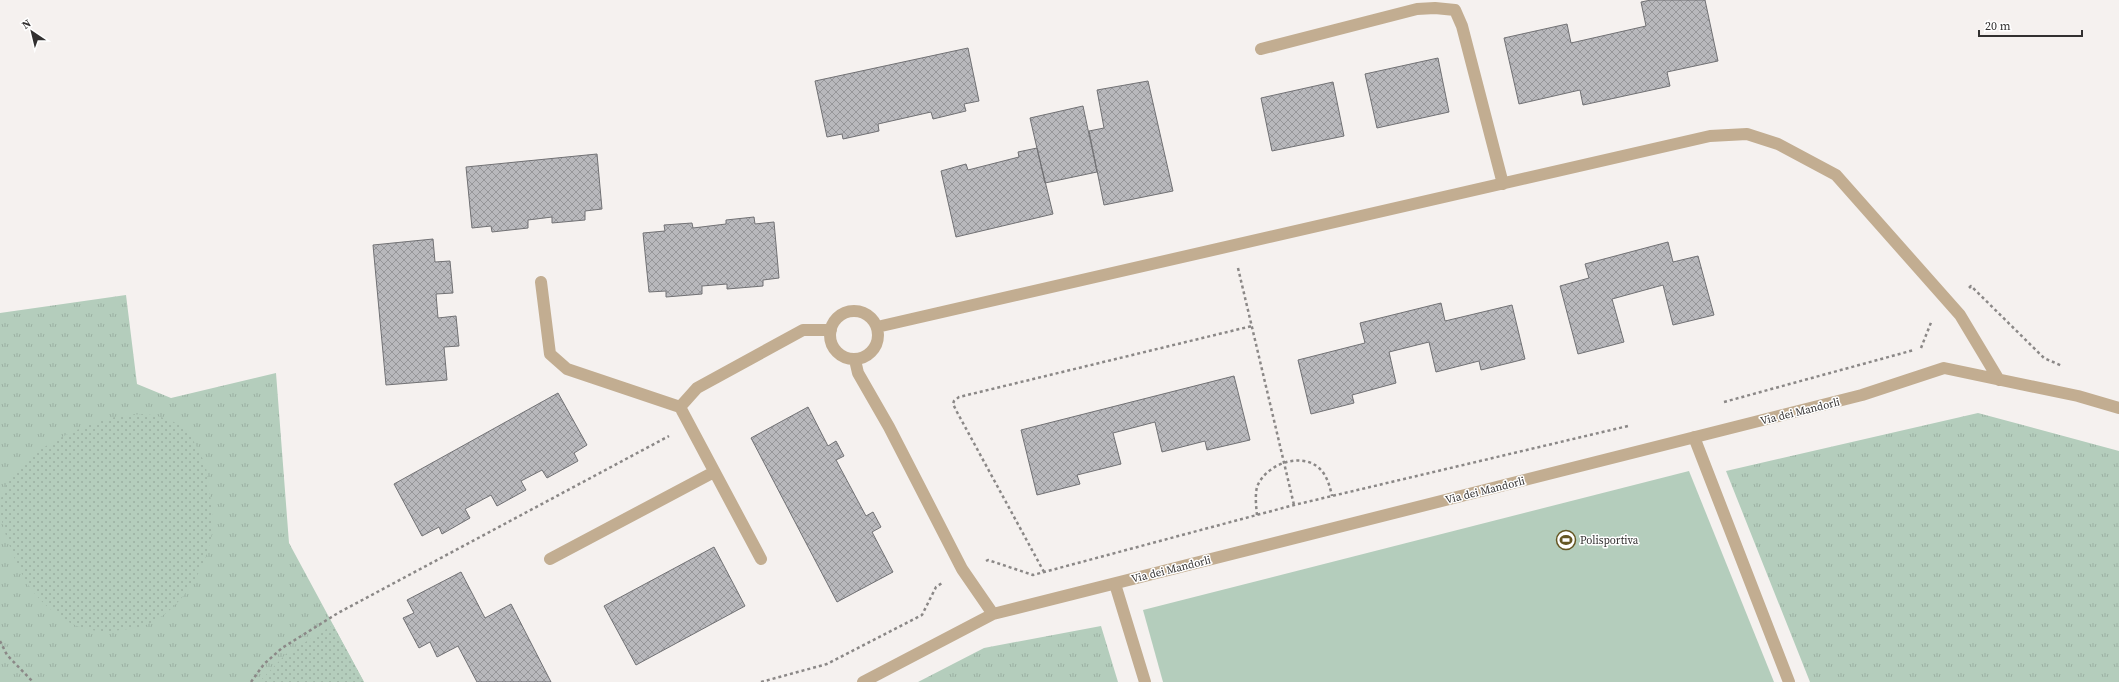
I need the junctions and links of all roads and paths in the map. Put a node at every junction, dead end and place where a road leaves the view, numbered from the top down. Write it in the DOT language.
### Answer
graph roads {
  1 [pos="1437,4"];
  2 [pos="1261,49"];
  3 [pos="1503,184"];
  4 [pos="1233,246"];
  5 [pos="541,282"];
  6 [pos="1252,326"];
  7 [pos="877,327"];
  8 [pos="830,330"];
  9 [pos="855,360"];
  10 [pos="1999,380"];
  11 [pos="680,407"];
  12 [pos="2119,408"];
  13 [pos="688,422"];
  14 [pos="1694,437"];
  15 [pos="1285,463"];
  16 [pos="714,472"];
  17 [pos="1332,496"];
  18 [pos="1294,505"];
  19 [pos="1256,515"];
  20 [pos="550,559"];
  21 [pos="761,559"];
  22 [pos="1044,572"];
  23 [pos="1115,584"];
  24 [pos="993,614"];
  25 [pos="0,642"];
  26 [pos="33,682"];
  27 [pos="251,682"];
  28 [pos="863,682"];
  29 [pos="1144,682"];
  30 [pos="1788,682"];
  1 -- 2 [label="street"];
  1 -- 3 [label="street"];
  3 -- 4 [label="street"];
  3 -- 10 [label="street"];
  4 -- 6 [label="path"];
  4 -- 7 [label="street"];
  5 -- 11 [label="street"];
  6 -- 15 [label="path"];
  6 -- 22 [label="path"];
  7 -- 8 [label="street"];
  7 -- 9 [label="street"];
  8 -- 9 [label="street"];
  8 -- 11 [label="street"];
  9 -- 24 [label="street"];
  10 -- 12 [label="street, Via dei Mandorli"];
  10 -- 14 [label="street, Via dei Mandorli"];
  11 -- 13 [label="street"];
  13 -- 16 [label="street"];
  13 -- 27 [label="path"];
  14 -- 23 [label="street, Via dei Mandorli"];
  14 -- 30 [label="street"];
  15 -- 17 [label="path"];
  15 -- 18 [label="path"];
  15 -- 19 [label="path"];
  16 -- 20 [label="street"];
  16 -- 21 [label="street"];
  23 -- 24 [label="street, Via dei Mandorli"];
  23 -- 29 [label="street"];
  24 -- 28 [label="street, Via dei Mandorli"];
  25 -- 26 [label="path"];
}
